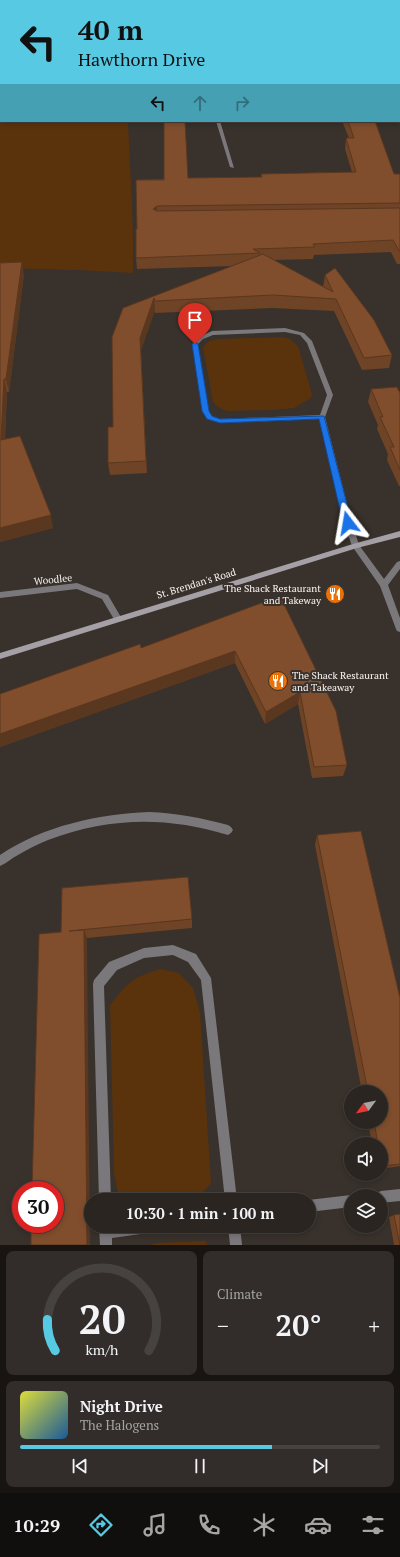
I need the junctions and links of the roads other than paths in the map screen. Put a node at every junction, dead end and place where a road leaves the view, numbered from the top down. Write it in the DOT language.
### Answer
graph roads {
  1 [pos="218,122"];
  2 [pos="232,166"];
  3 [pos="322,417"];
  4 [pos="400,534"];
  5 [pos="356,546"];
  6 [pos="400,564"];
  7 [pos="384,585"];
  8 [pos="0,595"];
  9 [pos="118,619"];
  10 [pos="400,629"];
  11 [pos="0,656"];
  12 [pos="228,830"];
  13 [pos="0,861"];
  14 [pos="105,1193"];
  15 [pos="230,1193"];
  16 [pos="400,1195"];
  17 [pos="388,1196"];
  18 [pos="344,1202"];
  19 [pos="316,1205"];
  20 [pos="235,1233"];
  21 [pos="236,1245"];
  1 -- 2 [label="street"];
  3 -- 3 [label="street"];
  3 -- 5 [label="street"];
  4 -- 5 [label="main road, St. Brendan's Road"];
  5 -- 7 [label="street"];
  5 -- 9 [label="main road, St. Brendan's Road"];
  6 -- 7 [label="street"];
  7 -- 10 [label="street"];
  8 -- 9 [label="street, Woodlee"];
  9 -- 11 [label="main road, St. Brendan's Road"];
  12 -- 13 [label="street"];
  14 -- 15 [label="street"];
  16 -- 17 [label="street"];
  18 -- 19 [label="street"];
  20 -- 21 [label="street"];
}
